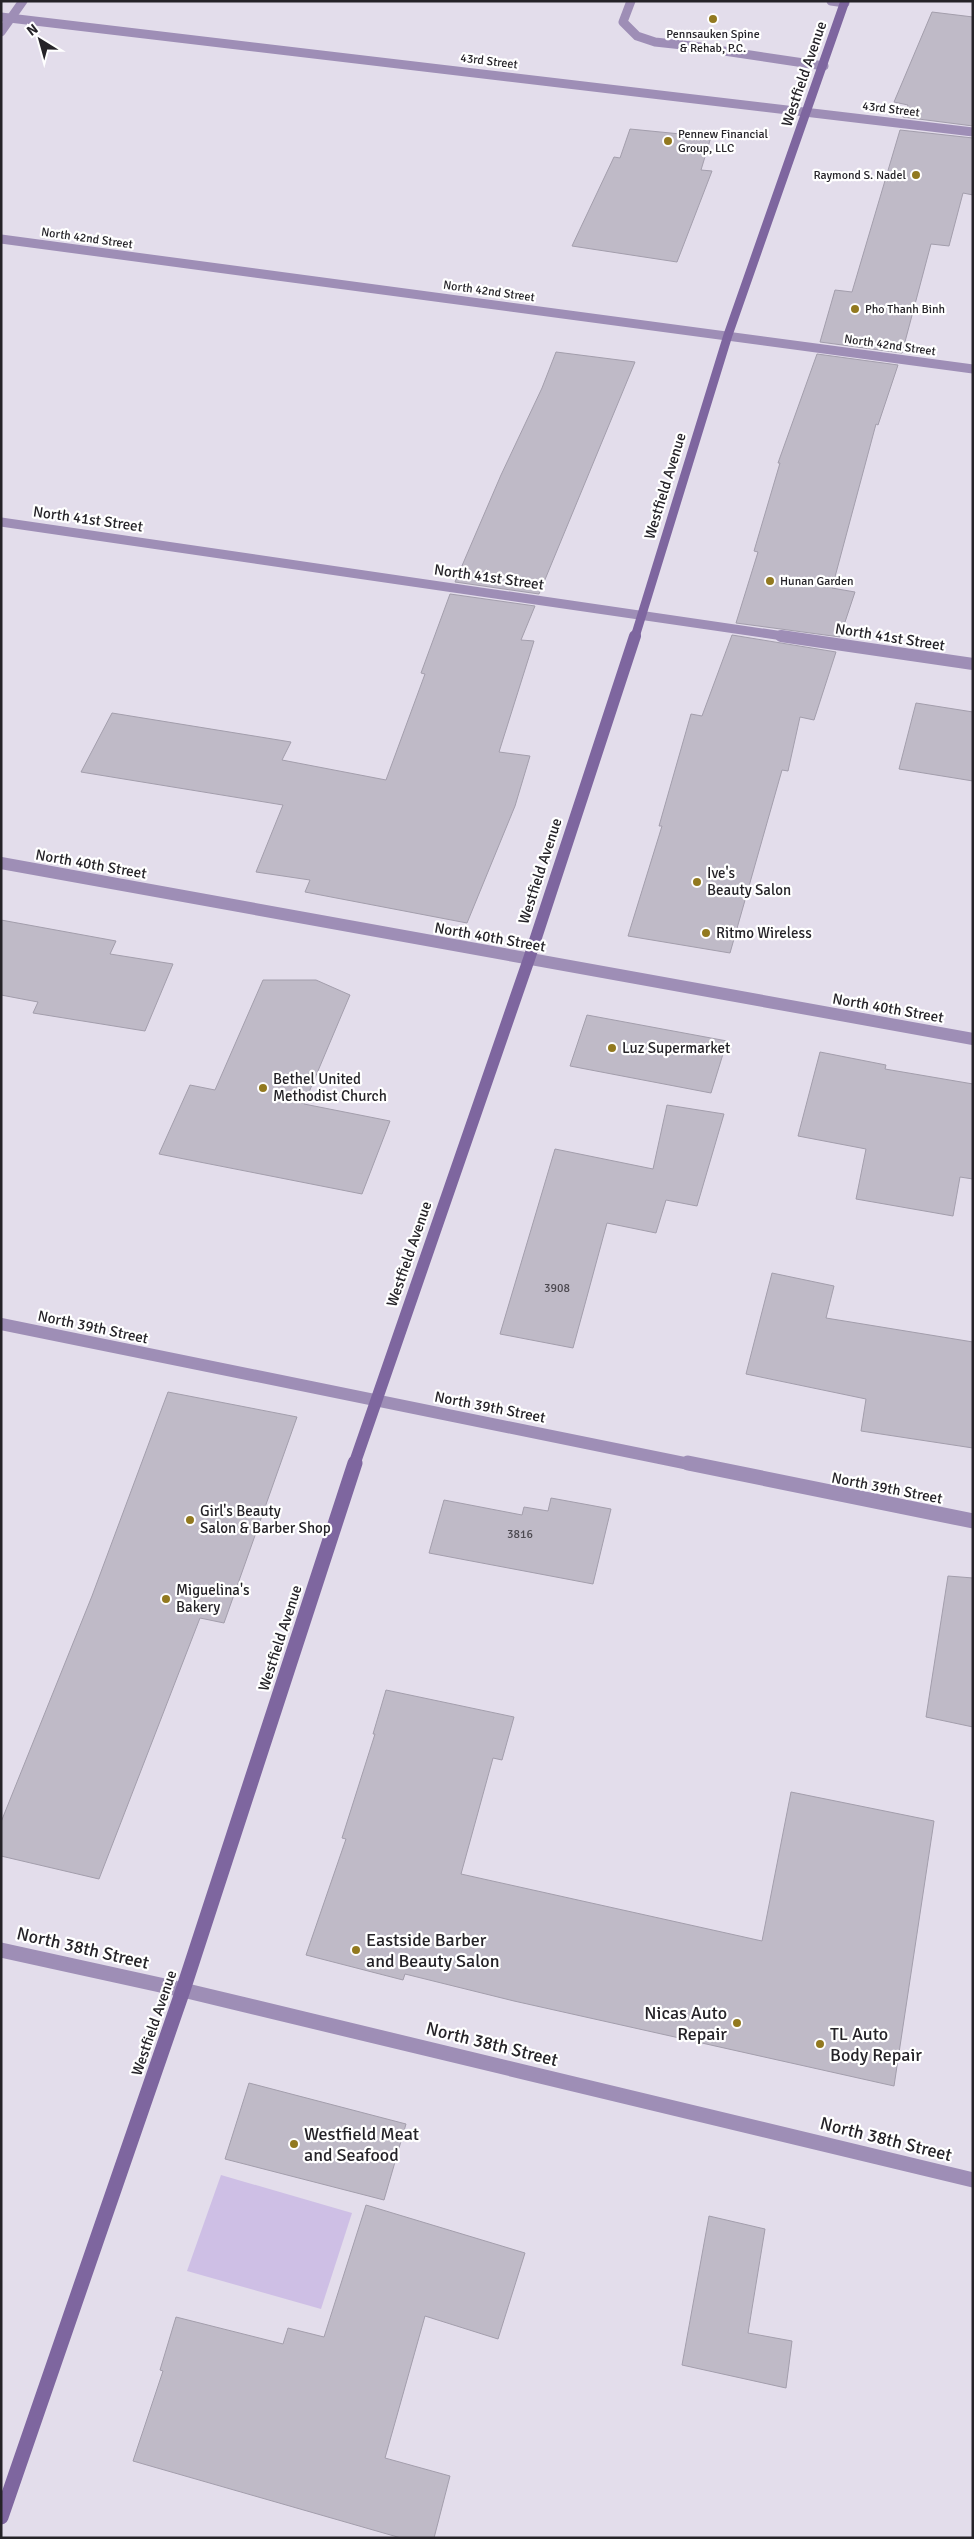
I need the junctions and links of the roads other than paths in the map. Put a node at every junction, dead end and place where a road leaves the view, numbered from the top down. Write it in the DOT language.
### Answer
graph roads {
  1 [pos="23,1"];
  2 [pos="631,1"];
  3 [pos="831,1"];
  4 [pos="845,2"];
  5 [pos="1,17"];
  6 [pos="11,18"];
  7 [pos="1,32"];
  8 [pos="701,48"];
  9 [pos="724,51"];
  10 [pos="824,66"];
  11 [pos="808,111"];
  12 [pos="973,132"];
  13 [pos="1,240"];
  14 [pos="728,335"];
  15 [pos="973,368"];
  16 [pos="1,522"];
  17 [pos="642,615"];
  18 [pos="973,664"];
  19 [pos="1,863"];
  20 [pos="529,959"];
  21 [pos="973,1039"];
  22 [pos="1,1324"];
  23 [pos="375,1401"];
  24 [pos="973,1521"];
  25 [pos="1,1950"];
  26 [pos="183,1990"];
  27 [pos="973,2180"];
  28 [pos="1,2517"];
  1 -- 6 [label="street"];
  2 -- 8 [label="street"];
  3 -- 4 [label="street"];
  4 -- 10 [label="street, Westfield Avenue"];
  5 -- 6 [label="street, 43rd Street"];
  6 -- 7 [label="street"];
  6 -- 11 [label="street, 43rd Street"];
  9 -- 10 [label="street"];
  10 -- 11 [label="street, Westfield Avenue"];
  11 -- 12 [label="street, 43rd Street"];
  11 -- 14 [label="street, Westfield Avenue"];
  13 -- 14 [label="street, North 42nd Street"];
  14 -- 15 [label="street, North 42nd Street"];
  14 -- 17 [label="street, Westfield Avenue"];
  16 -- 17 [label="street, North 41st Street"];
  17 -- 18 [label="street, North 41st Street"];
  17 -- 20 [label="street, Westfield Avenue"];
  19 -- 20 [label="street, North 40th Street"];
  20 -- 21 [label="street, North 40th Street"];
  20 -- 23 [label="street, Westfield Avenue"];
  22 -- 23 [label="street, North 39th Street"];
  23 -- 24 [label="street, North 39th Street"];
  23 -- 26 [label="street, Westfield Avenue"];
  25 -- 26 [label="street, North 38th Street"];
  26 -- 27 [label="street, North 38th Street"];
  26 -- 28 [label="street, Westfield Avenue"];
}
